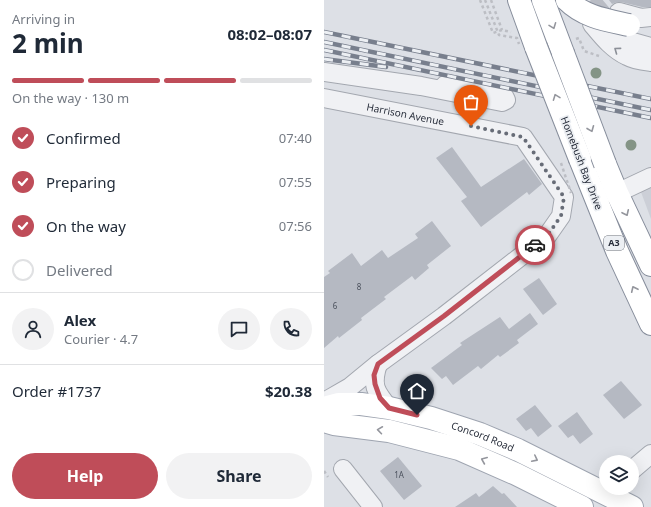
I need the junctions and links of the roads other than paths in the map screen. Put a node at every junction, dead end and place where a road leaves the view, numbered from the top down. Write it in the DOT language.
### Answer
graph roads {
  1 [pos="508,0"];
  2 [pos="543,0"];
  3 [pos="567,0"];
  4 [pos="518,17"];
  5 [pos="651,17"];
  6 [pos="621,23"];
  7 [pos="592,24"];
  8 [pos="651,30"];
  9 [pos="651,47"];
  10 [pos="651,62"];
  11 [pos="324,72"];
  12 [pos="445,85"];
  13 [pos="324,98"];
  14 [pos="651,177"];
  15 [pos="581,189"];
  16 [pos="617,192"];
  17 [pos="651,265"];
  18 [pos="651,324"];
  19 [pos="378,364"];
  20 [pos="324,402"];
  21 [pos="324,408"];
  22 [pos="389,408"];
  23 [pos="324,420"];
  24 [pos="651,454"];
  25 [pos="639,464"];
  26 [pos="343,469"];
  27 [pos="599,487"];
  28 [pos="602,495"];
  29 [pos="613,495"];
  30 [pos="552,499"];
  31 [pos="373,507"];
  32 [pos="582,507"];
  33 [pos="587,507"];
  34 [pos="632,507"];
  1 -- 4 [label="main road"];
  2 -- 16 [label="main road, Homebush Bay Drive / A3, one-way, bridge"];
  3 -- 6 [label="main road, bridge"];
  15 -- 4 [label="main road, Homebush Bay Drive / A3, one-way, bridge"];
  5 -- 6 [label="street"];
  6 -- 8 [label="street"];
  6 -- 9 [label="street"];
  10 -- 7 [label="street, one-way"];
  11 -- 12 [label="street"];
  13 -- 19 [label="street, Harrison Avenue"];
  14 -- 16 [label="street"];
  15 -- 16 [label="street"];
  18 -- 15 [label="main road, Homebush Bay Drive / A3, one-way"];
  16 -- 17 [label="main road, Homebush Bay Drive / A3, one-way"];
  19 -- 20 [label="street, Harrison Avenue"];
  19 -- 22 [label="street"];
  21 -- 22 [label="main road, Concord Road"];
  22 -- 27 [label="main road, Concord Road, one-way"];
  30 -- 23 [label="main road, Concord Road, one-way"];
  24 -- 25 [label="street"];
  26 -- 31 [label="street"];
  28 -- 33 [label="street"];
  29 -- 34 [label="main road, Concord Road"];
  30 -- 32 [label="main road, Concord Road"];
}
